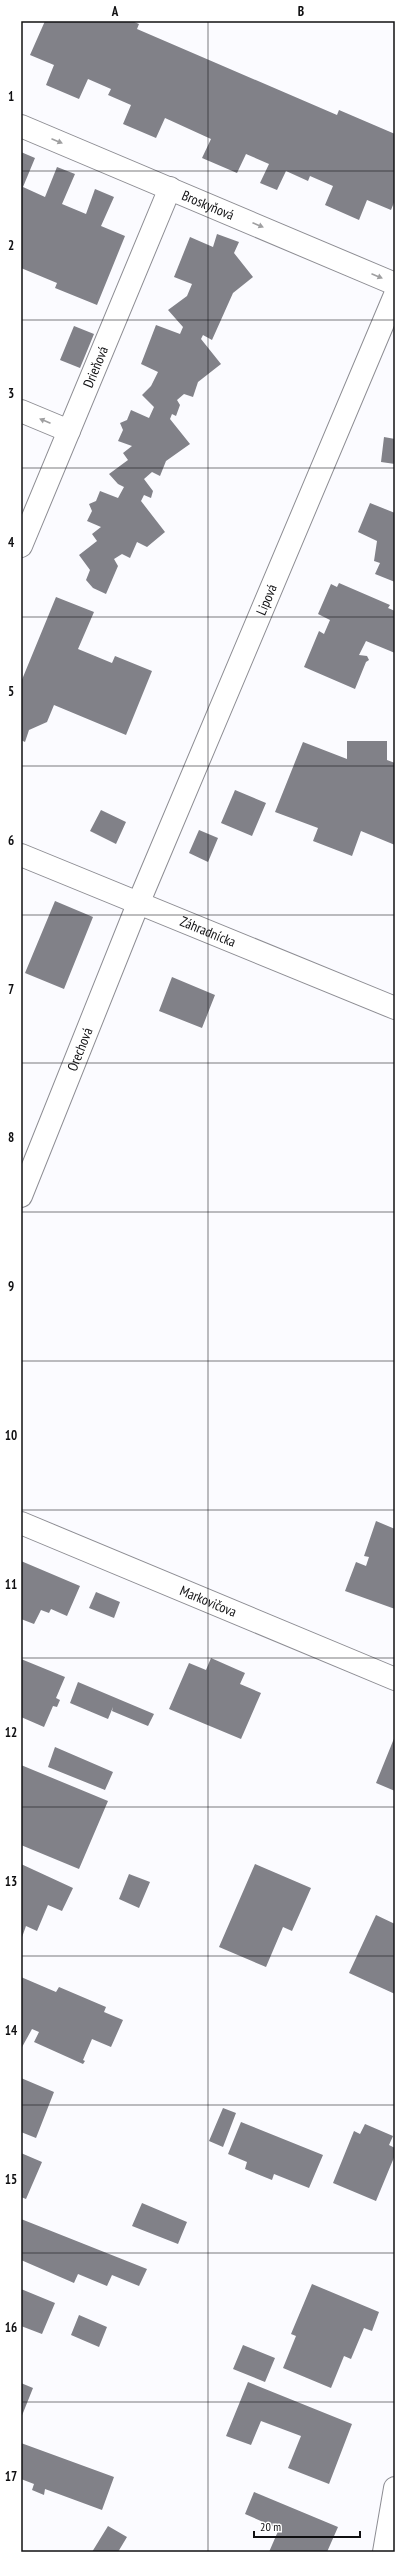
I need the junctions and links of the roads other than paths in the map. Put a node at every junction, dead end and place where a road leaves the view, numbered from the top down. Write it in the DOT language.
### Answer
graph roads {
  1 [pos="21,126"];
  2 [pos="170,188"];
  3 [pos="395,284"];
  4 [pos="395,294"];
  5 [pos="21,411"];
  6 [pos="69,431"];
  7 [pos="21,546"];
  8 [pos="21,855"];
  9 [pos="138,904"];
  10 [pos="395,1008"];
  11 [pos="21,1196"];
  12 [pos="21,1523"];
  13 [pos="395,1679"];
  14 [pos="395,2488"];
  15 [pos="393,2511"];
  16 [pos="384,2552"];
  1 -- 2 [label="street, Broskyňová, one-way"];
  2 -- 3 [label="street, Broskyňová, one-way"];
  2 -- 6 [label="street, Drieňová"];
  4 -- 9 [label="street, Lipová"];
  6 -- 5 [label="street, one-way"];
  6 -- 7 [label="street, Drieňová"];
  8 -- 9 [label="street, Záhradnícka"];
  9 -- 10 [label="street, Záhradnícka"];
  9 -- 11 [label="street, Orechová"];
  12 -- 13 [label="street, Markovičova"];
  14 -- 15 [label="street"];
  15 -- 16 [label="street"];
}
